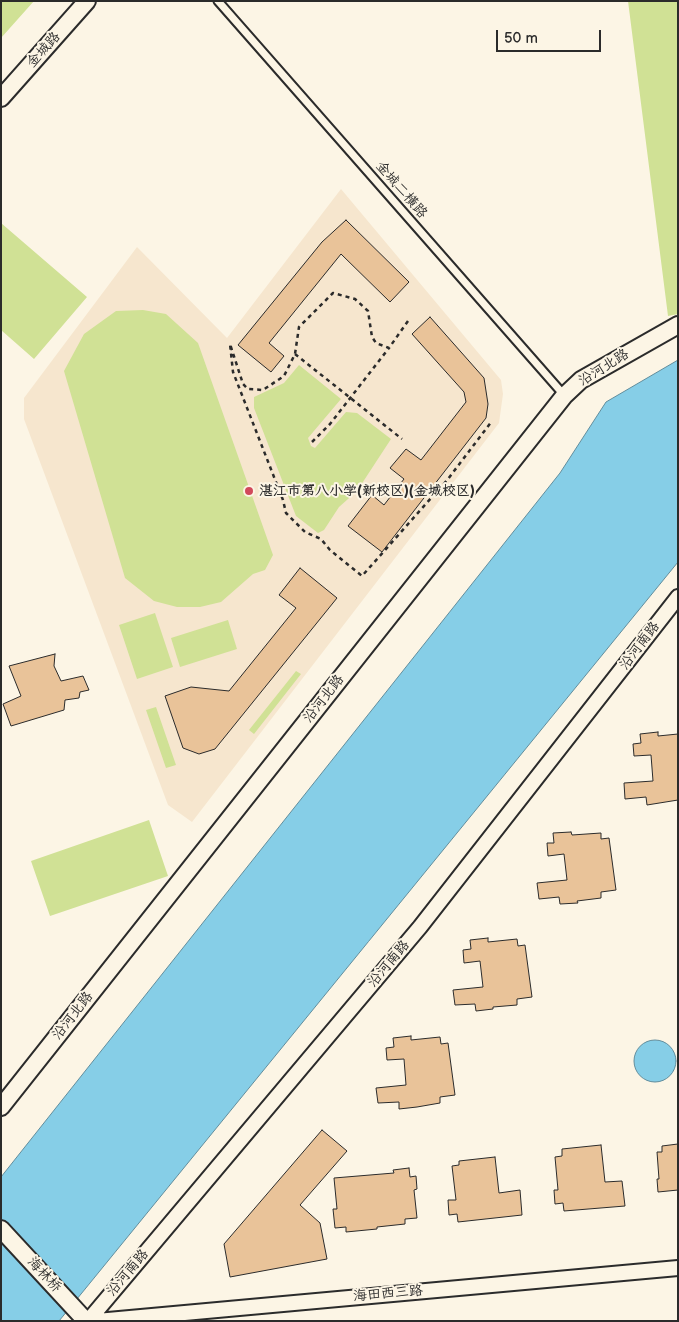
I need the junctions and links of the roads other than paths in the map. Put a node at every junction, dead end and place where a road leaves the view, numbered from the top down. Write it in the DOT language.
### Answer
graph roads {
  1 [pos="87,1"];
  2 [pos="218,1"];
  3 [pos="1,98"];
  4 [pos="678,326"];
  5 [pos="564,396"];
  6 [pos="678,596"];
  7 [pos="1,1107"];
  8 [pos="1,1229"];
  9 [pos="678,1268"];
  10 [pos="87,1321"];
  11 [pos="97,1321"];
  1 -- 3 [label="street, 金城路"];
  2 -- 5 [label="lane, 金城二横路"];
  4 -- 5 [label="street, 沿河北路"];
  5 -- 7 [label="street, 沿河北路"];
  6 -- 10 [label="street, 沿河南路"];
  8 -- 10 [label="street, 海林桥"];
  9 -- 11 [label="street, 海田西三路"];
}
